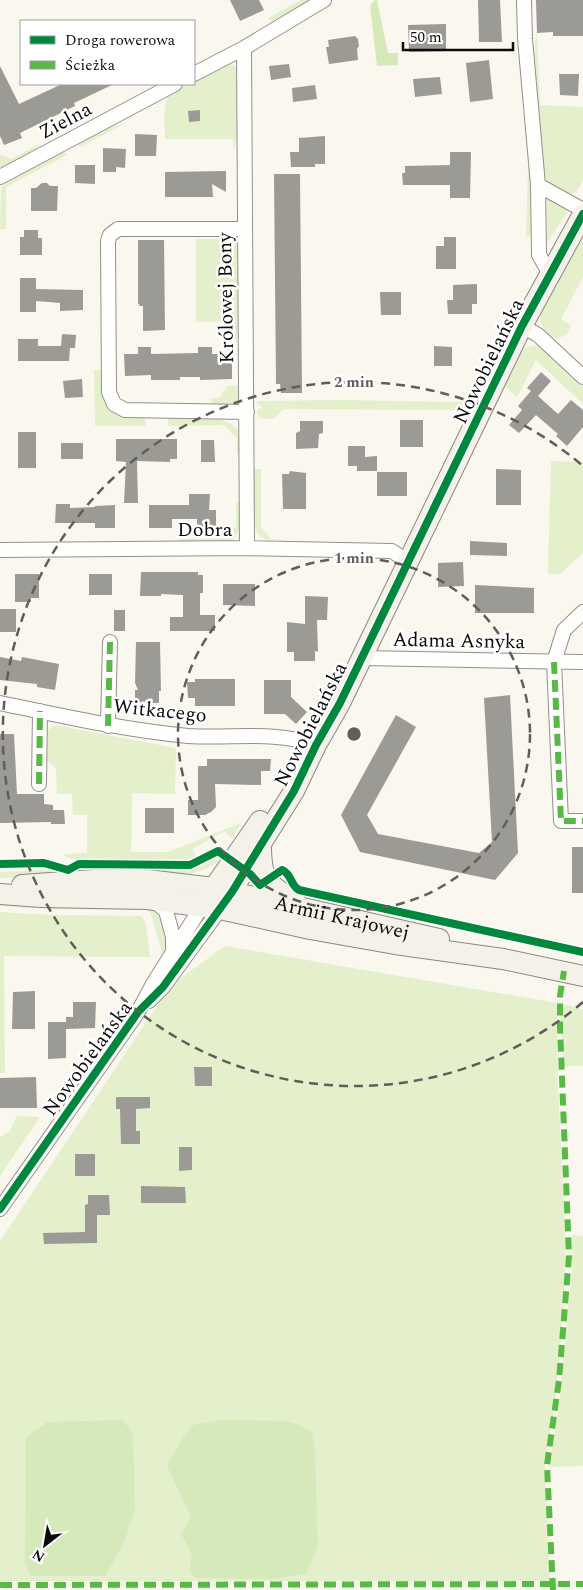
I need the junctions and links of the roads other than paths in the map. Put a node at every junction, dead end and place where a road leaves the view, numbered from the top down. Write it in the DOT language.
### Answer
graph roads {
  1 [pos="324,0"];
  2 [pos="524,0"];
  3 [pos="244,48"];
  4 [pos="195,73"];
  5 [pos="173,85"];
  6 [pos="0,177"];
  7 [pos="538,185"];
  8 [pos="583,210"];
  9 [pos="583,214"];
  10 [pos="244,229"];
  11 [pos="550,274"];
  12 [pos="522,326"];
  13 [pos="583,377"];
  14 [pos="246,412"];
  15 [pos="247,548"];
  16 [pos="0,550"];
  17 [pos="408,562"];
  18 [pos="583,612"];
  19 [pos="110,642"];
  20 [pos="362,658"];
  21 [pos="554,662"];
  22 [pos="583,662"];
  23 [pos="0,703"];
  24 [pos="40,711"];
  25 [pos="108,726"];
  26 [pos="316,745"];
  27 [pos="39,784"];
  28 [pos="583,821"];
  29 [pos="260,845"];
  30 [pos="0,886"];
  31 [pos="223,890"];
  32 [pos="0,894"];
  33 [pos="153,899"];
  34 [pos="211,907"];
  35 [pos="315,910"];
  36 [pos="174,951"];
  37 [pos="503,959"];
  38 [pos="583,976"];
  39 [pos="138,1012"];
  40 [pos="0,1209"];
  1 -- 3 [label="street"];
  2 -- 7 [label="street"];
  3 -- 4 [label="street"];
  3 -- 10 [label="street, Królowej Bony"];
  5 -- 6 [label="street, Zielna"];
  7 -- 8 [label="street"];
  7 -- 11 [label="street"];
  9 -- 11 [label="street, Nowobielańska"];
  10 -- 14 [label="street, Królowej Bony"];
  10 -- 14 [label="street"];
  11 -- 12 [label="street, Nowobielańska"];
  12 -- 13 [label="street"];
  12 -- 17 [label="street, Nowobielańska"];
  14 -- 15 [label="street, Królowej Bony"];
  15 -- 16 [label="street, Dobra"];
  15 -- 17 [label="street, Dobra"];
  17 -- 20 [label="street, Nowobielańska"];
  18 -- 21 [label="street"];
  19 -- 25 [label="street"];
  20 -- 21 [label="street, Adama Asnyka"];
  20 -- 26 [label="street, Nowobielańska"];
  21 -- 22 [label="street, Adama Asnyka"];
  21 -- 28 [label="street"];
  23 -- 24 [label="street, Witkacego"];
  24 -- 25 [label="street, Witkacego"];
  24 -- 27 [label="street"];
  25 -- 26 [label="street, Witkacego"];
  26 -- 29 [label="street, Nowobielańska"];
  26 -- 31 [label="street, Nowobielańska"];
  29 -- 31 [label="street, Nowobielańska"];
  29 -- 35 [label="street"];
  30 -- 31 [label="street, Armii Krajowej"];
  31 -- 34 [label="street, Nowobielańska"];
  31 -- 35 [label="street, Armii Krajowej"];
  32 -- 33 [label="street, Armii Krajowej"];
  33 -- 34 [label="street, Armii Krajowej"];
  33 -- 36 [label="street"];
  34 -- 36 [label="street, Nowobielańska"];
  34 -- 37 [label="street, Armii Krajowej"];
  34 -- 39 [label="street, Nowobielańska"];
  35 -- 37 [label="street, Armii Krajowej"];
  36 -- 39 [label="street, Nowobielańska"];
  37 -- 38 [label="street, Armii Krajowej"];
  39 -- 40 [label="street, Nowobielańska"];
}
